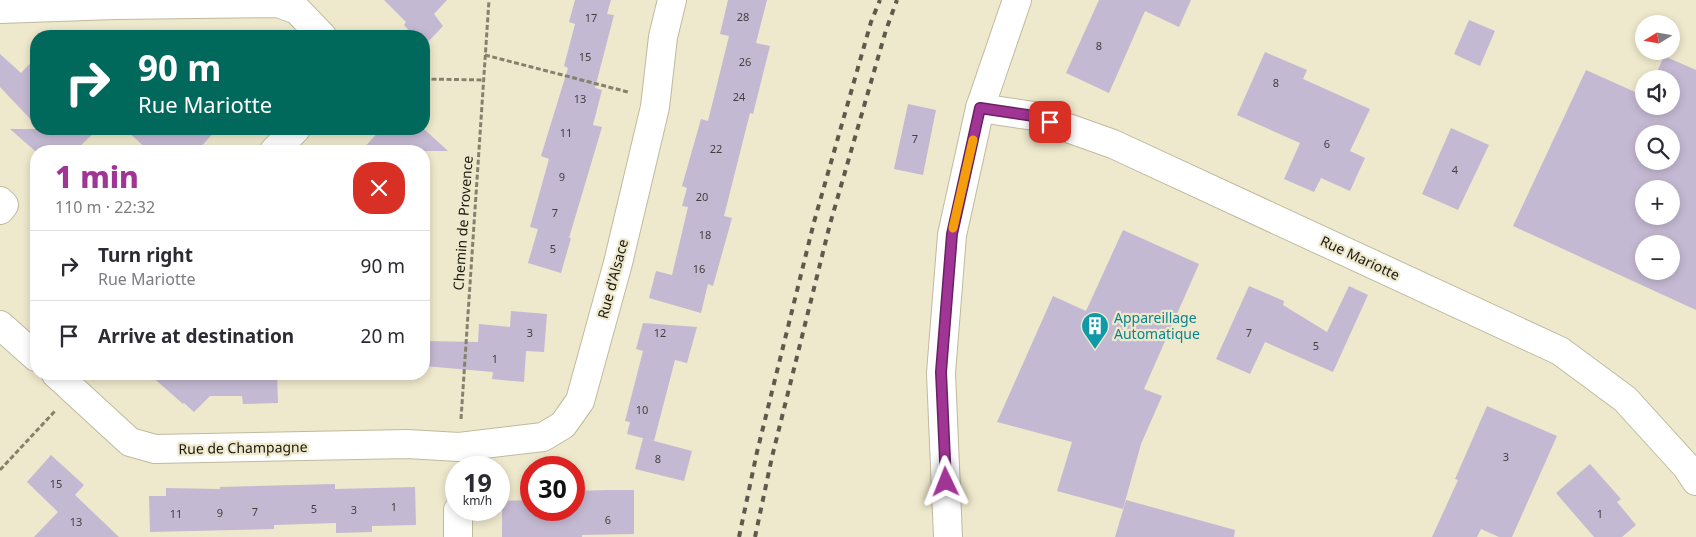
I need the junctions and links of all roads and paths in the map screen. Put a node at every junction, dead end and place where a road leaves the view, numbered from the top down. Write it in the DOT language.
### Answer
graph roads {
  1 [pos="489,0"];
  2 [pos="672,0"];
  3 [pos="1017,0"];
  4 [pos="0,9"];
  5 [pos="316,30"];
  6 [pos="486,55"];
  7 [pos="430,79"];
  8 [pos="484,80"];
  9 [pos="656,99"];
  10 [pos="980,108"];
  11 [pos="290,135"];
  12 [pos="280,145"];
  13 [pos="0,201"];
  14 [pos="0,210"];
  15 [pos="0,325"];
  16 [pos="30,352"];
  17 [pos="61,380"];
  18 [pos="63,380"];
  19 [pos="455,456"];
  20 [pos="459,456"];
  21 [pos="463,456"];
  22 [pos="0,470"];
  23 [pos="1696,481"];
  24 [pos="458,521"];
  25 [pos="458,537"];
  26 [pos="948,537"];
  1 -- 6 [label="path, Chemin de Provence"];
  2 -- 9 [label="street, Rue d'Alsace"];
  3 -- 10 [label="street"];
  4 -- 5 [label="street"];
  6 -- 8 [label="path, Chemin de Provence"];
  6 -- 9 [label="path"];
  7 -- 8 [label="path"];
  8 -- 20 [label="path, Chemin de Provence"];
  9 -- 21 [label="street, Rue d'Alsace"];
  10 -- 23 [label="street, Rue Mariotte"];
  10 -- 26 [label="street"];
  11 -- 12 [label="street"];
  13 -- 14 [label="street"];
  15 -- 16 [label="street"];
  17 -- 22 [label="path"];
  18 -- 19 [label="street, Rue de Champagne"];
  24 -- 25 [label="street"];
}
